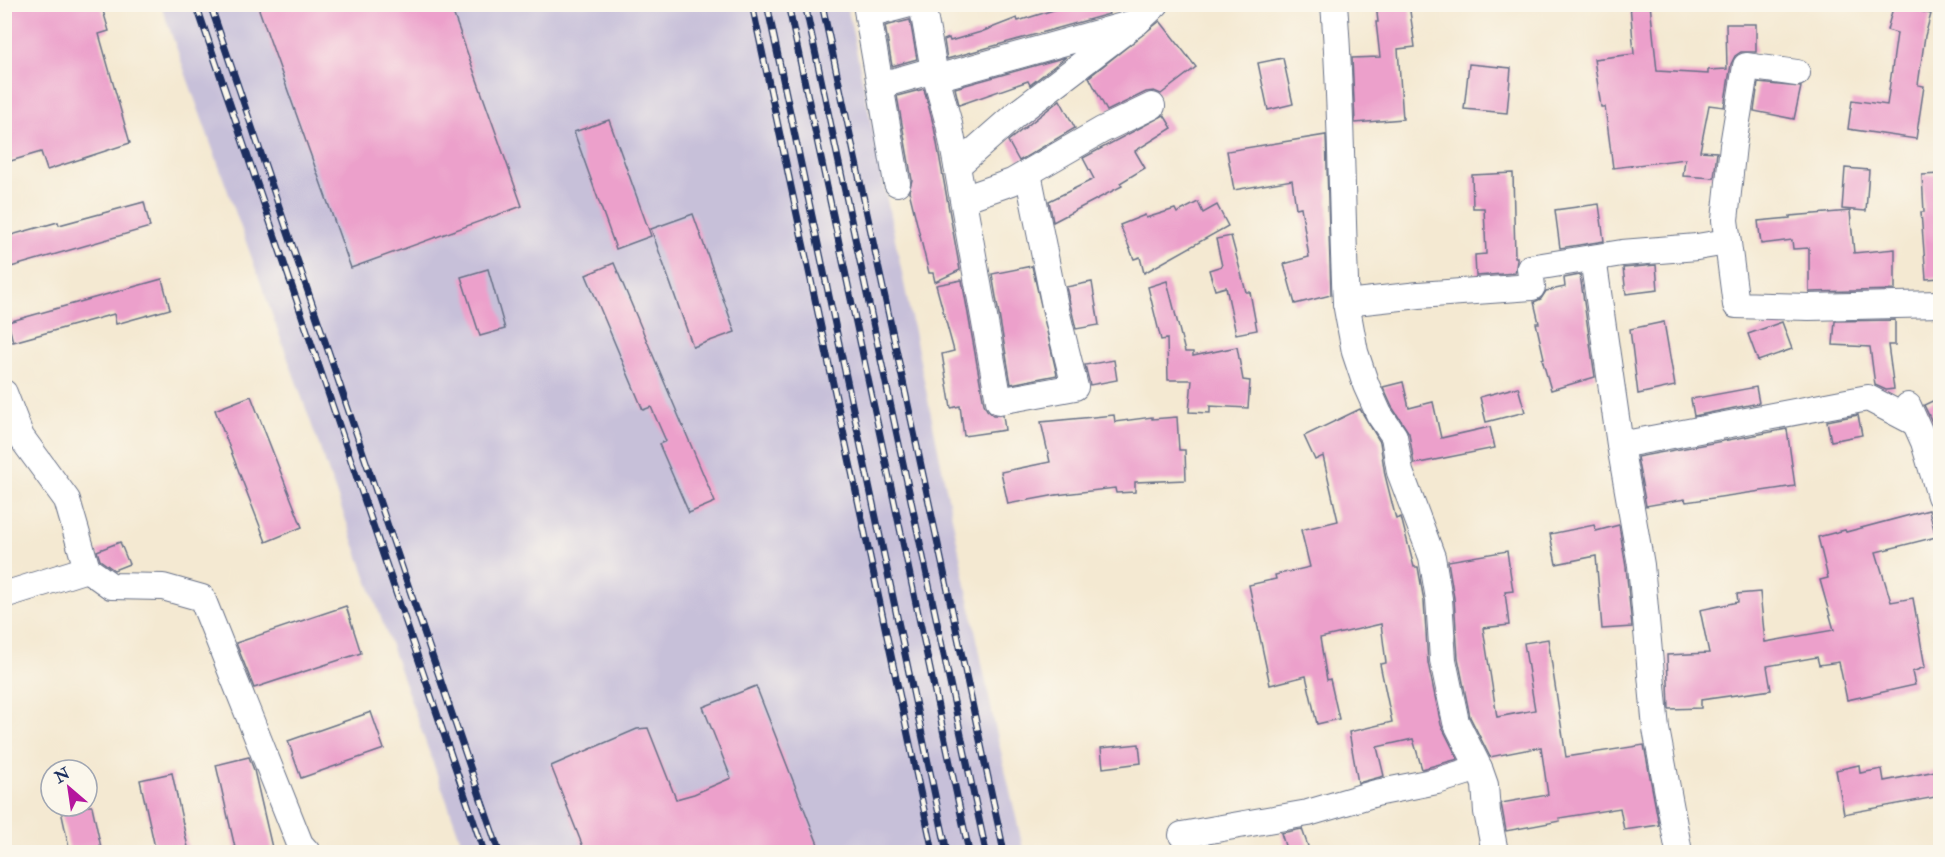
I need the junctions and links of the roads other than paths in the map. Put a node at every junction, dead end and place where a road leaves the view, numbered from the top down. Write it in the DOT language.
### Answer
graph roads {
  1 [pos="910,4"];
  2 [pos="922,4"];
  3 [pos="1156,4"];
  4 [pos="1334,4"];
  5 [pos="867,10"];
  6 [pos="1137,22"];
  7 [pos="1797,73"];
  8 [pos="935,74"];
  9 [pos="881,85"];
  10 [pos="1152,106"];
  11 [pos="957,166"];
  12 [pos="1028,173"];
  13 [pos="897,183"];
  14 [pos="963,199"];
  15 [pos="1727,242"];
  16 [pos="1593,258"];
  17 [pos="1347,303"];
  18 [pos="1941,303"];
  19 [pos="4,393"];
  20 [pos="1905,398"];
  21 [pos="1914,422"];
  22 [pos="1620,445"];
  23 [pos="1941,496"];
  24 [pos="87,569"];
  25 [pos="4,595"];
  26 [pos="1479,768"];
  27 [pos="1182,835"];
  28 [pos="307,852"];
  29 [pos="1495,852"];
  30 [pos="1679,852"];
  1 -- 5 [label="street"];
  2 -- 8 [label="street"];
  3 -- 6 [label="street"];
  4 -- 17 [label="street"];
  5 -- 9 [label="street"];
  6 -- 8 [label="street"];
  6 -- 11 [label="street"];
  7 -- 15 [label="street"];
  8 -- 9 [label="street"];
  8 -- 11 [label="street"];
  9 -- 13 [label="street"];
  10 -- 12 [label="street"];
  11 -- 14 [label="street"];
  12 -- 14 [label="street"];
  12 -- 14 [label="street"];
  15 -- 16 [label="street"];
  15 -- 18 [label="street"];
  16 -- 17 [label="street"];
  16 -- 22 [label="street"];
  17 -- 26 [label="street"];
  19 -- 24 [label="street"];
  20 -- 21 [label="street"];
  21 -- 22 [label="street"];
  21 -- 23 [label="street"];
  22 -- 30 [label="street"];
  24 -- 25 [label="street"];
  24 -- 28 [label="street"];
  26 -- 27 [label="street"];
  26 -- 29 [label="street"];
}
